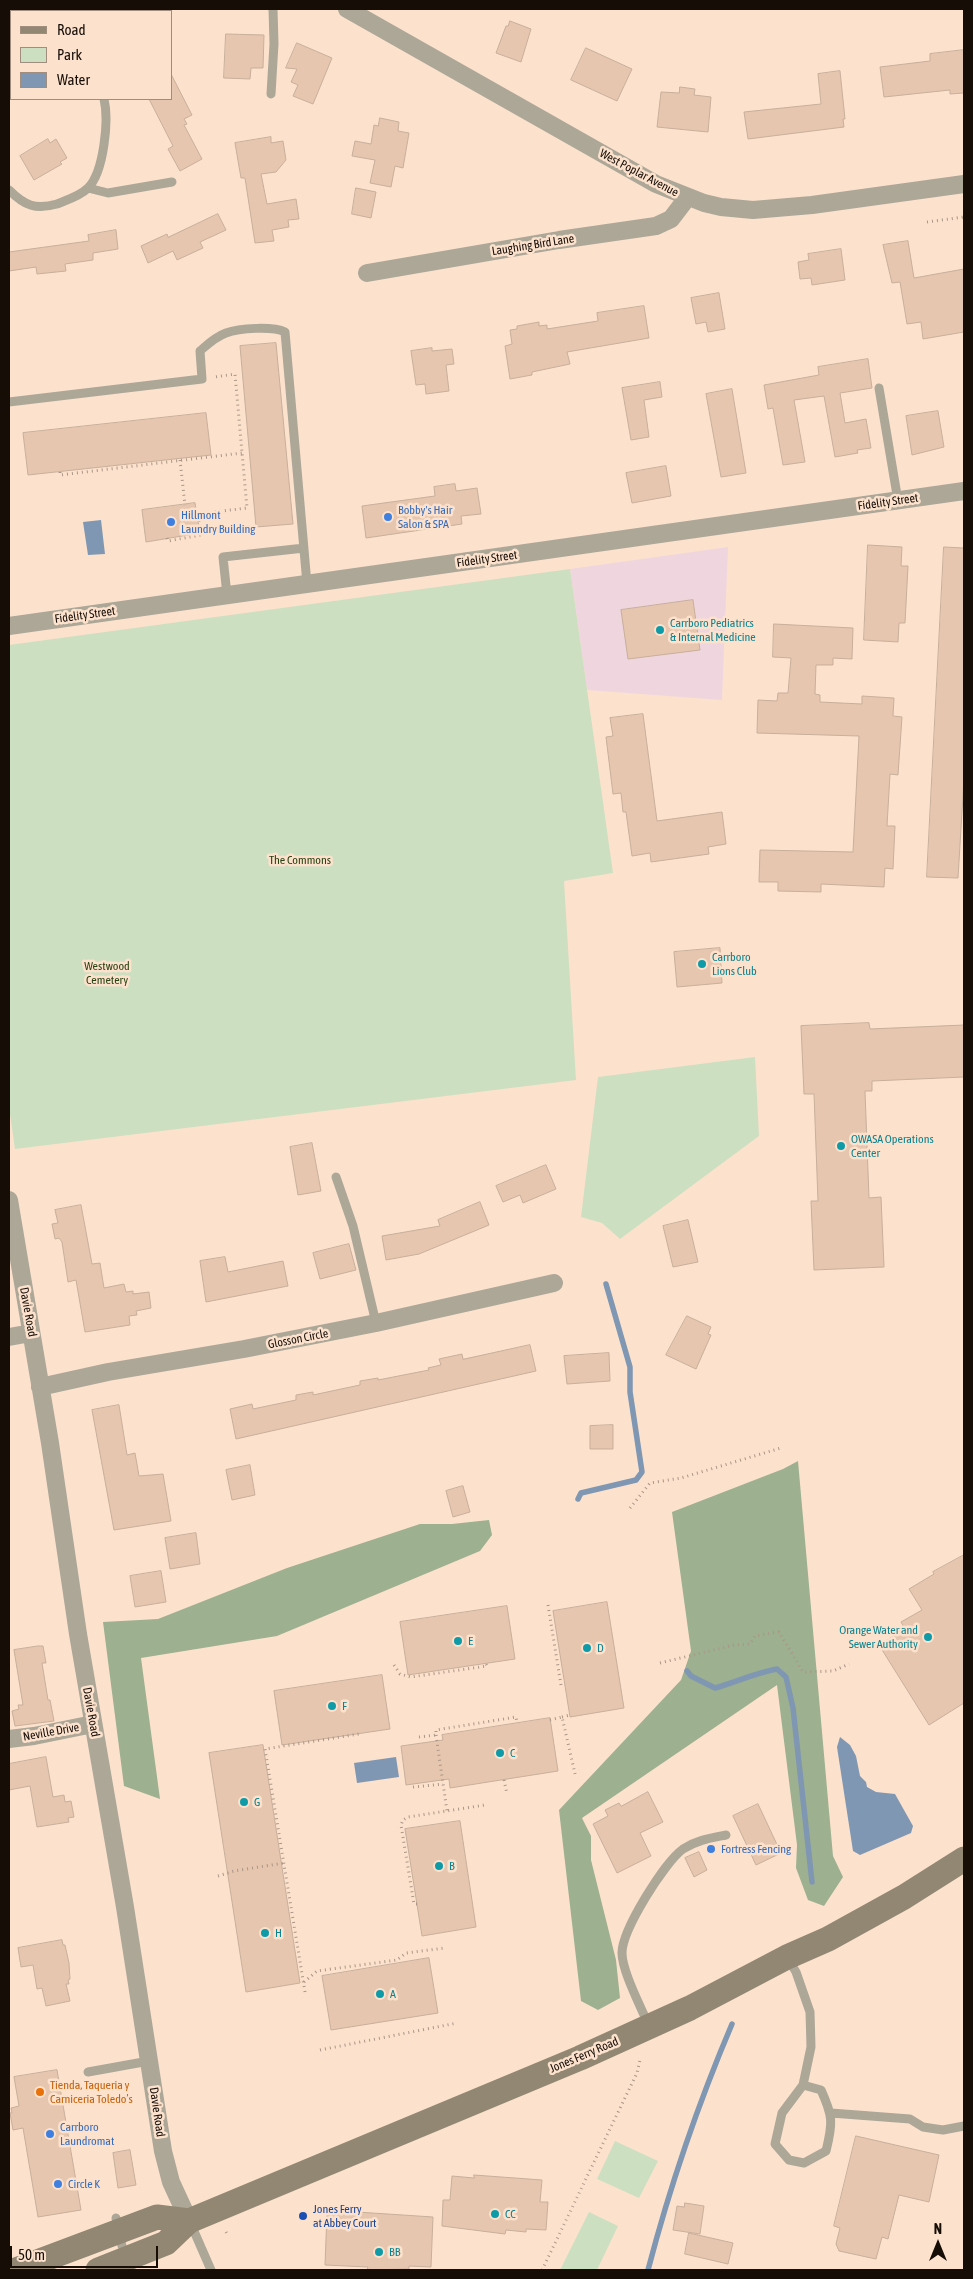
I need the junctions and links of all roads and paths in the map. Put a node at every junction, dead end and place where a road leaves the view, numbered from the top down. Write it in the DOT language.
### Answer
graph roads {
  1 [pos="273,9"];
  2 [pos="347,9"];
  3 [pos="271,94"];
  4 [pos="104,100"];
  5 [pos="172,182"];
  6 [pos="964,184"];
  7 [pos="88,188"];
  8 [pos="9,190"];
  9 [pos="687,198"];
  10 [pos="964,217"];
  11 [pos="927,222"];
  12 [pos="367,273"];
  13 [pos="202,379"];
  14 [pos="879,388"];
  15 [pos="9,402"];
  16 [pos="242,453"];
  17 [pos="180,460"];
  18 [pos="60,472"];
  19 [pos="964,492"];
  20 [pos="898,501"];
  21 [pos="186,504"];
  22 [pos="167,538"];
  23 [pos="304,548"];
  24 [pos="307,584"];
  25 [pos="227,596"];
  26 [pos="9,626"];
  27 [pos="336,1176"];
  28 [pos="9,1200"];
  29 [pos="554,1283"];
  30 [pos="376,1323"];
  31 [pos="31,1334"];
  32 [pos="9,1337"];
  33 [pos="40,1387"];
  34 [pos="781,1448"];
  35 [pos="630,1508"];
  36 [pos="548,1605"];
  37 [pos="660,1663"];
  38 [pos="486,1664"];
  39 [pos="849,1664"];
  40 [pos="394,1665"];
  41 [pos="565,1685"];
  42 [pos="570,1715"];
  43 [pos="562,1717"];
  44 [pos="550,1720"];
  45 [pos="517,1723"];
  46 [pos="93,1724"];
  47 [pos="359,1734"];
  48 [pos="436,1735"];
  49 [pos="419,1737"];
  50 [pos="9,1739"];
  51 [pos="575,1774"];
  52 [pos="504,1780"];
  53 [pos="443,1784"];
  54 [pos="413,1787"];
  55 [pos="506,1794"];
  56 [pos="485,1805"];
  57 [pos="447,1811"];
  58 [pos="726,1836"];
  59 [pos="964,1859"];
  60 [pos="284,1863"];
  61 [pos="218,1876"];
  62 [pos="416,1904"];
  63 [pos="445,1948"];
  64 [pos="787,1957"];
  65 [pos="304,1982"];
  66 [pos="305,1992"];
  67 [pos="457,2023"];
  68 [pos="650,2026"];
  69 [pos="320,2050"];
  70 [pos="640,2060"];
  71 [pos="149,2061"];
  72 [pos="88,2072"];
  73 [pos="803,2085"];
  74 [pos="831,2113"];
  75 [pos="964,2126"];
  76 [pos="189,2220"];
  77 [pos="16,2270"];
  78 [pos="98,2270"];
  79 [pos="211,2270"];
  80 [pos="542,2270"];
  1 -- 3 [label="lane"];
  2 -- 9 [label="street, West Poplar Avenue"];
  4 -- 7 [label="lane"];
  5 -- 7 [label="lane"];
  6 -- 9 [label="street, West Poplar Avenue"];
  7 -- 8 [label="lane"];
  9 -- 12 [label="street, Laughing Bird Lane"];
  10 -- 11 [label="path"];
  13 -- 15 [label="lane"];
  13 -- 16 [label="path"];
  13 -- 23 [label="lane"];
  14 -- 20 [label="lane"];
  16 -- 17 [label="path"];
  16 -- 22 [label="path"];
  17 -- 18 [label="path"];
  17 -- 21 [label="path"];
  19 -- 20 [label="street, Fidelity Street"];
  20 -- 24 [label="street, Fidelity Street"];
  23 -- 24 [label="lane"];
  23 -- 25 [label="lane"];
  24 -- 25 [label="street, Fidelity Street"];
  25 -- 26 [label="street, Fidelity Street"];
  27 -- 30 [label="lane"];
  28 -- 31 [label="street, Davie Road"];
  29 -- 30 [label="street, Glosson Circle"];
  30 -- 33 [label="street, Glosson Circle"];
  31 -- 32 [label="street"];
  31 -- 33 [label="street, Davie Road"];
  33 -- 46 [label="street, Davie Road"];
  34 -- 35 [label="path"];
  36 -- 41 [label="path"];
  37 -- 39 [label="path"];
  38 -- 40 [label="path"];
  42 -- 43 [label="path"];
  43 -- 44 [label="path"];
  43 -- 51 [label="path"];
  45 -- 48 [label="path"];
  46 -- 50 [label="street, Neville Drive"];
  46 -- 71 [label="street, Davie Road"];
  47 -- 60 [label="path"];
  48 -- 49 [label="path"];
  48 -- 53 [label="path"];
  52 -- 55 [label="path"];
  53 -- 54 [label="path"];
  53 -- 57 [label="path"];
  56 -- 57 [label="path"];
  57 -- 62 [label="path"];
  58 -- 68 [label="lane"];
  59 -- 64 [label="main road, Jones Ferry Road"];
  60 -- 61 [label="path"];
  60 -- 65 [label="path"];
  63 -- 65 [label="path"];
  64 -- 68 [label="main road, Jones Ferry Road"];
  64 -- 73 [label="lane"];
  65 -- 66 [label="path"];
  67 -- 69 [label="path"];
  68 -- 76 [label="main road, Jones Ferry Road"];
  70 -- 80 [label="path"];
  71 -- 72 [label="lane"];
  71 -- 76 [label="street, Davie Road"];
  73 -- 74 [label="lane"];
  73 -- 74 [label="lane"];
  74 -- 75 [label="lane"];
  76 -- 77 [label="main road, Jones Ferry Road"];
  76 -- 78 [label="main road, Jones Ferry Road"];
  76 -- 79 [label="lane"];
}
